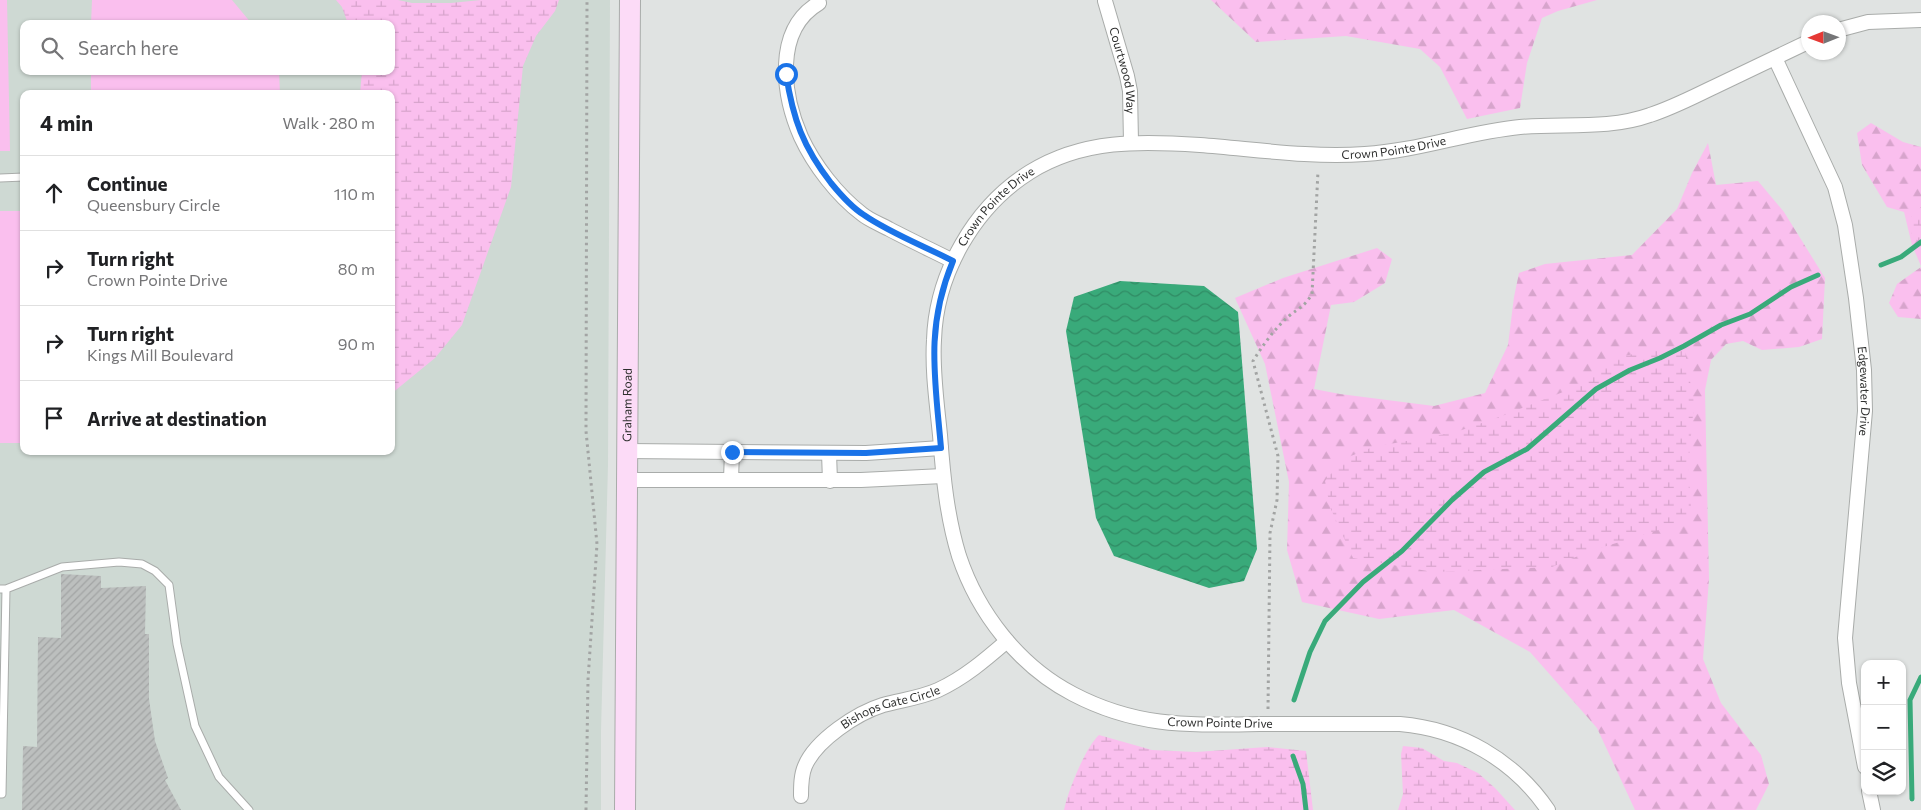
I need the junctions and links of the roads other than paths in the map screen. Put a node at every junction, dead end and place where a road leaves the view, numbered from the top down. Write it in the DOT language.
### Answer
graph roads {
  1 [pos="630,0"];
  2 [pos="1105,1"];
  3 [pos="819,3"];
  4 [pos="1921,20"];
  5 [pos="1846,28"];
  6 [pos="1801,45"];
  7 [pos="1775,58"];
  8 [pos="1131,142"];
  9 [pos="20,177"];
  10 [pos="0,178"];
  11 [pos="953,261"];
  12 [pos="941,448"];
  13 [pos="626,452"];
  14 [pos="732,452"];
  15 [pos="829,452"];
  16 [pos="943,476"];
  17 [pos="731,479"];
  18 [pos="626,480"];
  19 [pos="830,481"];
  20 [pos="3,589"];
  21 [pos="1007,641"];
  22 [pos="1862,750"];
  23 [pos="0,794"];
  24 [pos="1870,795"];
  25 [pos="801,796"];
  26 [pos="249,810"];
  27 [pos="626,810"];
  28 [pos="1548,810"];
  29 [pos="1873,810"];
  1 -- 13 [label="main road, Graham Road"];
  2 -- 8 [label="street, Courtwood Way"];
  3 -- 11 [label="street"];
  4 -- 5 [label="street"];
  6 -- 7 [label="street, Crown Pointe Drive"];
  7 -- 8 [label="street, Crown Pointe Drive"];
  7 -- 22 [label="street, Edgewater Drive"];
  8 -- 11 [label="street, Crown Pointe Drive"];
  9 -- 10 [label="lane"];
  11 -- 12 [label="street, Crown Pointe Drive"];
  12 -- 15 [label="street"];
  12 -- 16 [label="street, Crown Pointe Drive"];
  13 -- 14 [label="street"];
  13 -- 18 [label="main road, Graham Road"];
  14 -- 15 [label="street"];
  14 -- 17 [label="street"];
  15 -- 19 [label="street"];
  16 -- 19 [label="street"];
  16 -- 21 [label="street, Crown Pointe Drive"];
  17 -- 18 [label="street"];
  17 -- 19 [label="street"];
  18 -- 27 [label="main road, Graham Road"];
  20 -- 23 [label="lane"];
  20 -- 26 [label="lane"];
  21 -- 25 [label="street, Bishops Gate Circle"];
  21 -- 28 [label="street, Crown Pointe Drive"];
  24 -- 29 [label="street"];
}
